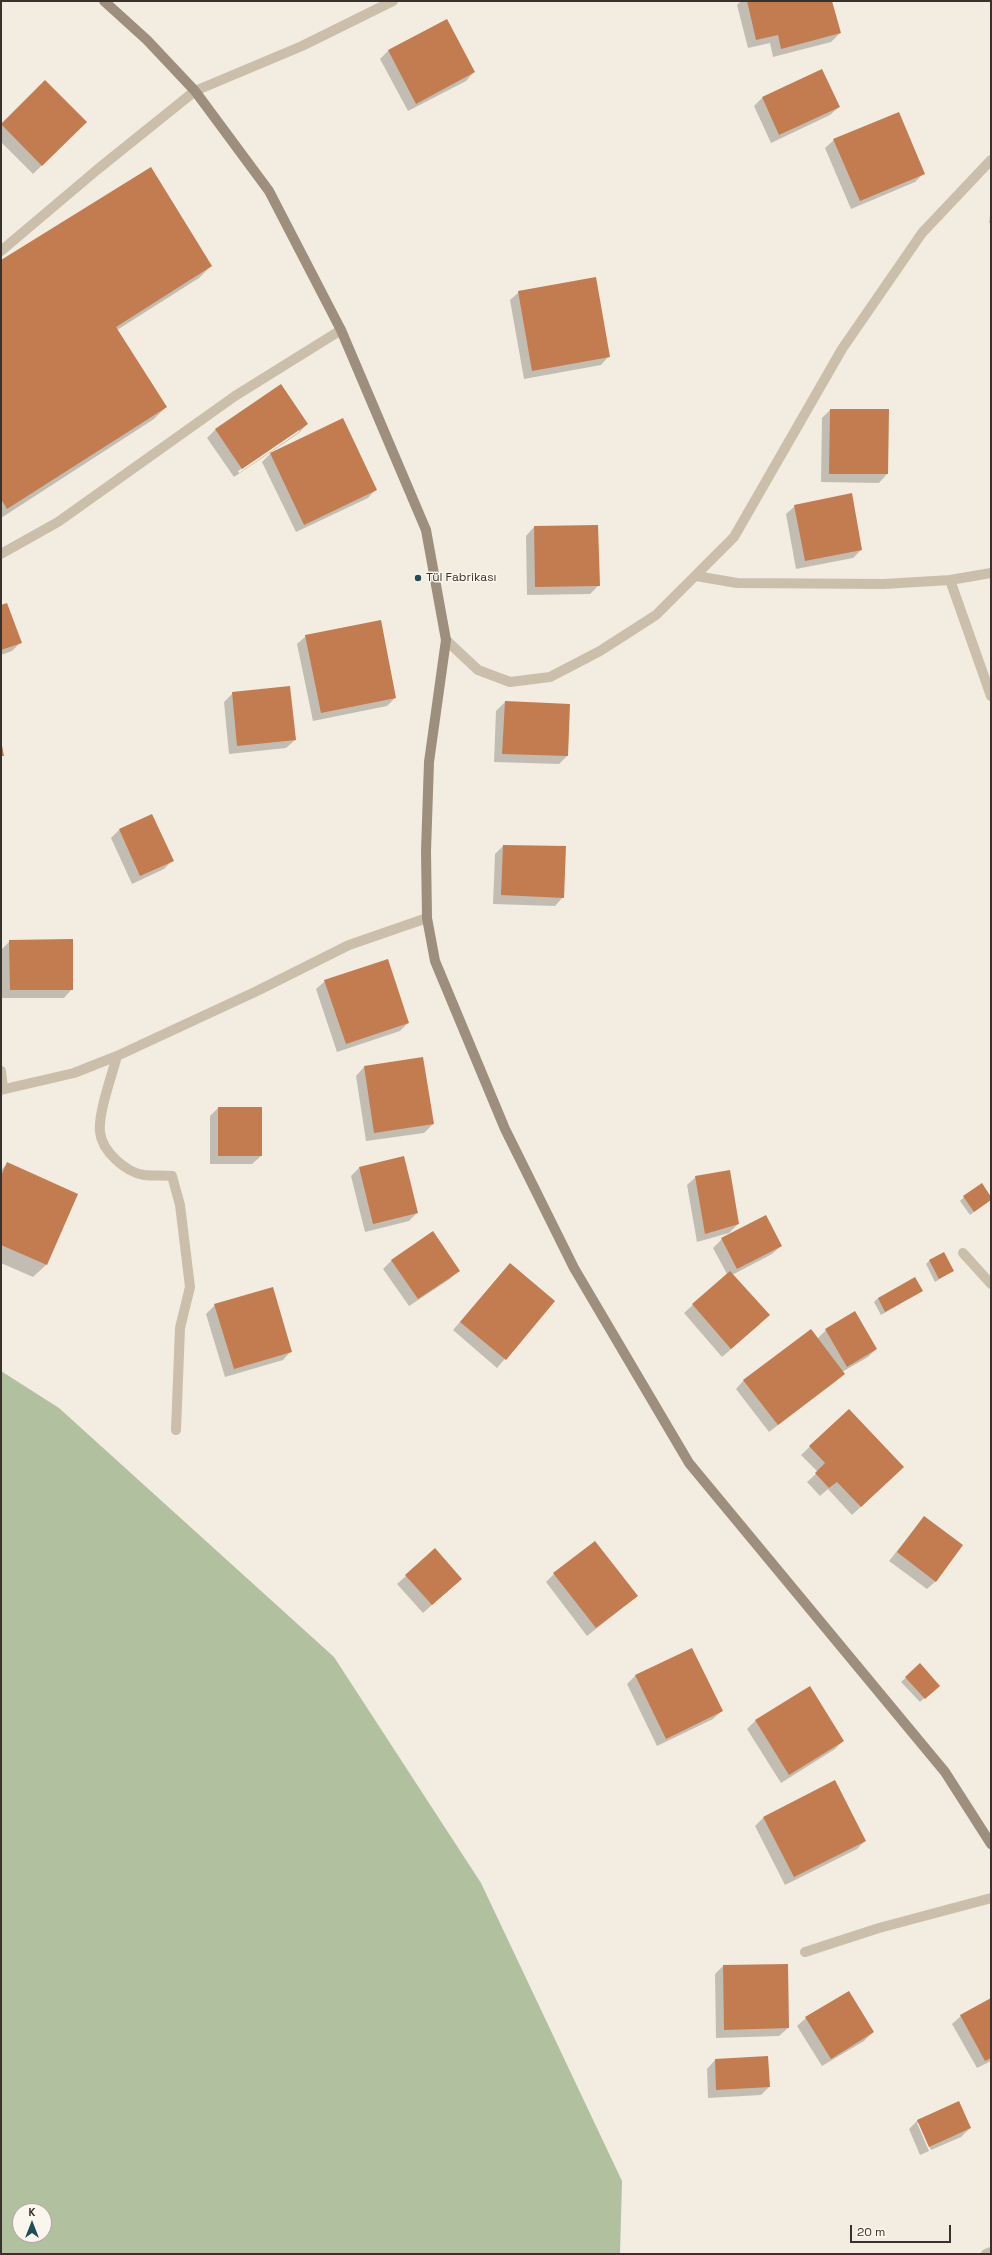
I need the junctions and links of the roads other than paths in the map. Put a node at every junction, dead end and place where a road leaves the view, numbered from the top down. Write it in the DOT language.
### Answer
graph roads {
  1 [pos="104,1"];
  2 [pos="393,1"];
  3 [pos="195,92"];
  4 [pos="991,160"];
  5 [pos="1,251"];
  6 [pos="341,330"];
  7 [pos="1,554"];
  8 [pos="991,573"];
  9 [pos="696,576"];
  10 [pos="950,580"];
  11 [pos="446,640"];
  12 [pos="991,696"];
  13 [pos="427,918"];
  14 [pos="117,1056"];
  15 [pos="1,1071"];
  16 [pos="2,1090"];
  17 [pos="962,1253"];
  18 [pos="991,1284"];
  19 [pos="176,1430"];
  20 [pos="991,1844"];
  21 [pos="991,1898"];
  22 [pos="805,1952"];
  23 [pos="991,2252"];
  24 [pos="986,2254"];
  1 -- 3 [label="main road"];
  2 -- 3 [label="street"];
  3 -- 5 [label="street"];
  3 -- 6 [label="main road"];
  4 -- 9 [label="street"];
  6 -- 7 [label="street"];
  6 -- 11 [label="main road"];
  8 -- 10 [label="street"];
  9 -- 10 [label="street"];
  9 -- 11 [label="street"];
  10 -- 12 [label="street"];
  11 -- 13 [label="main road"];
  13 -- 14 [label="street"];
  13 -- 20 [label="main road"];
  14 -- 16 [label="street"];
  14 -- 19 [label="street"];
  15 -- 16 [label="street"];
  17 -- 18 [label="street"];
  21 -- 22 [label="street"];
  23 -- 24 [label="street"];
}
